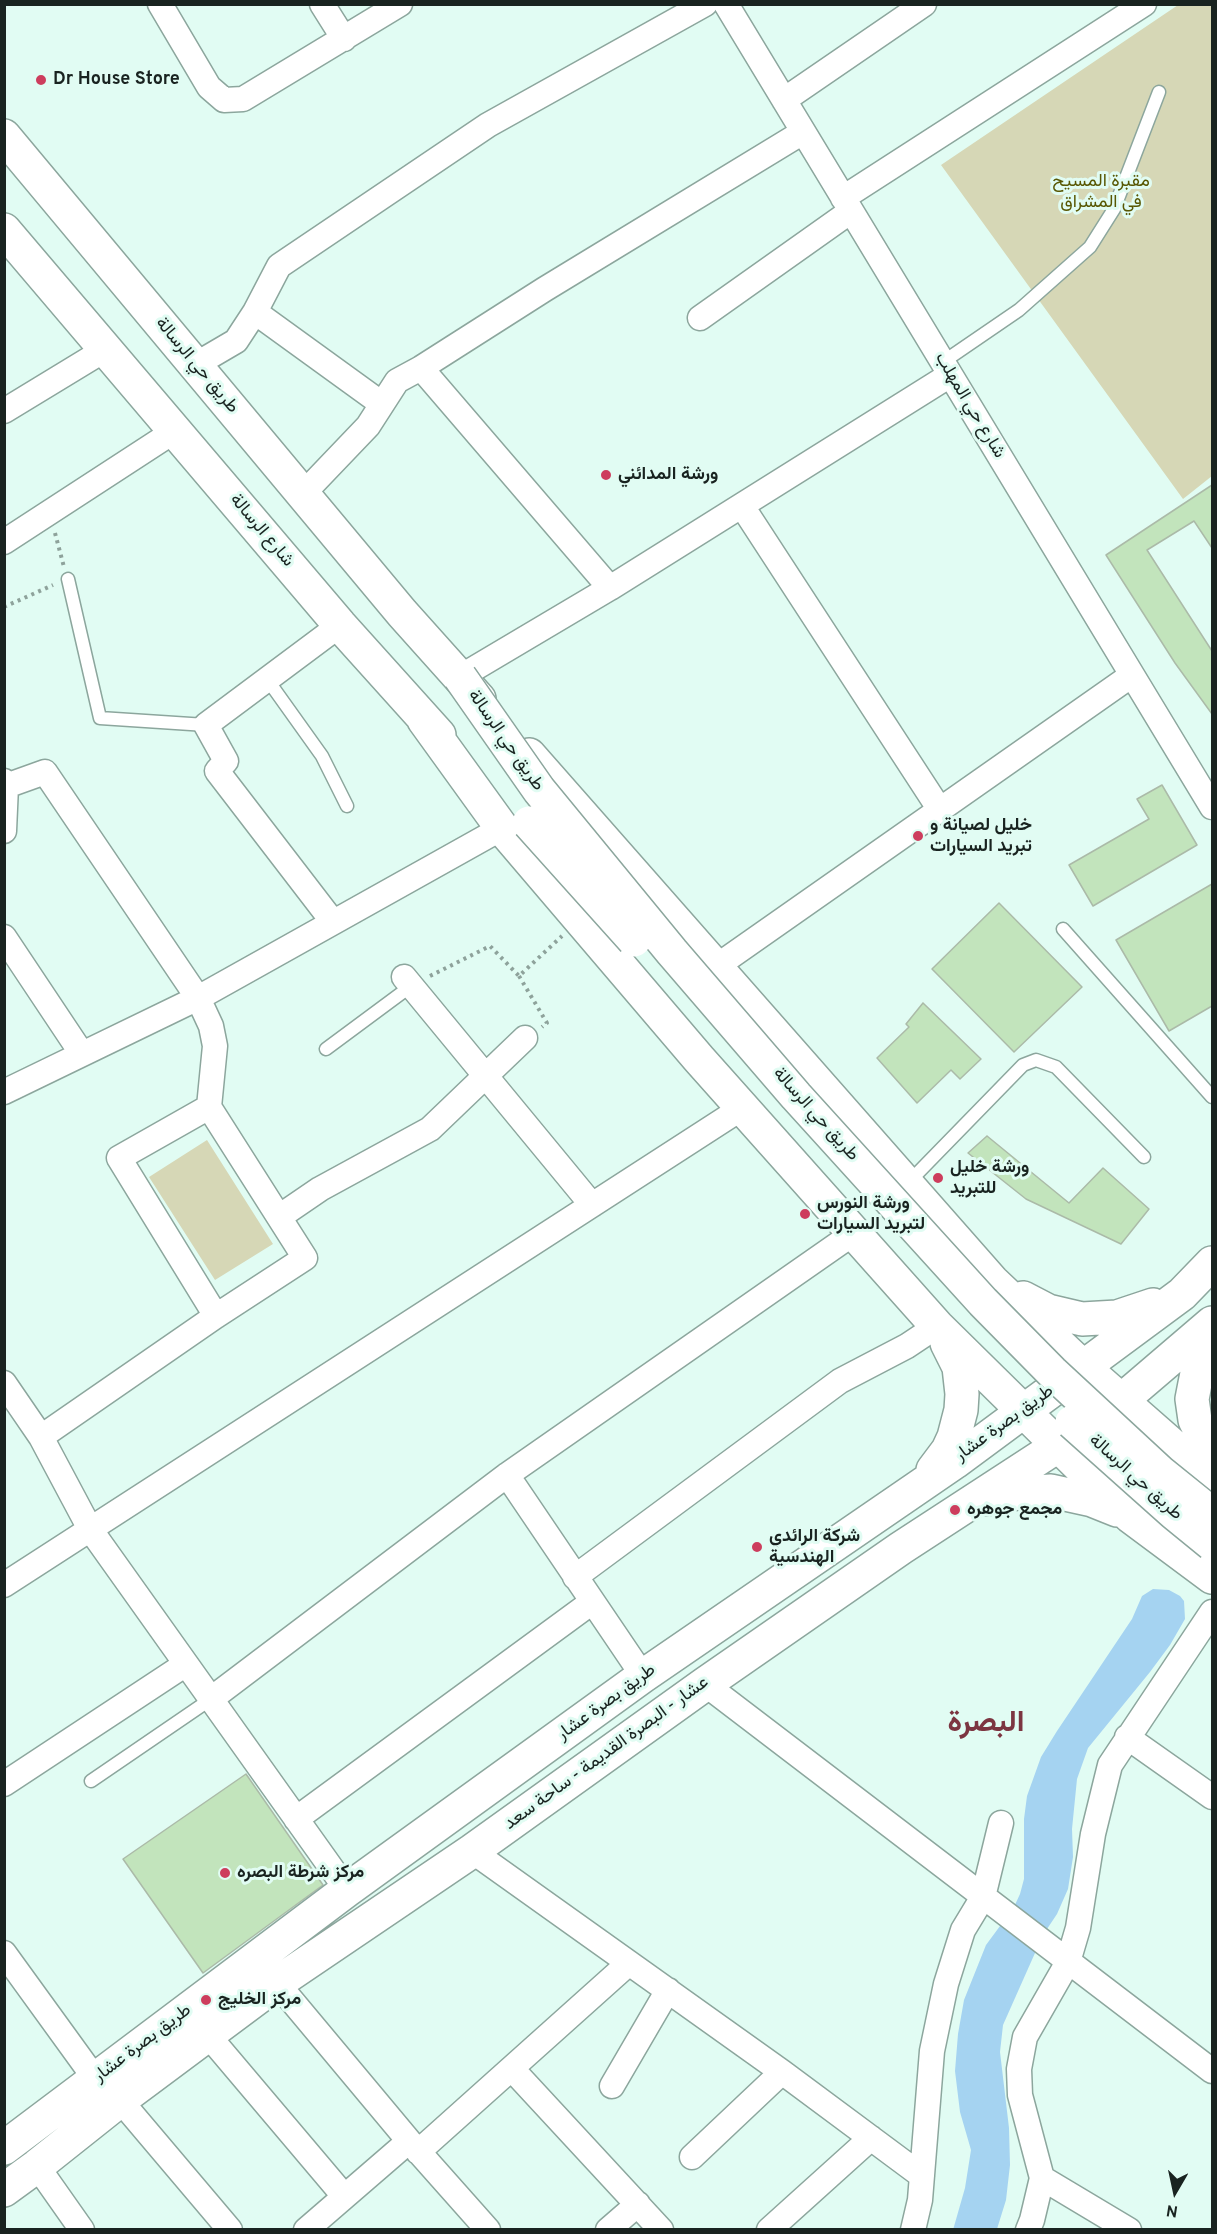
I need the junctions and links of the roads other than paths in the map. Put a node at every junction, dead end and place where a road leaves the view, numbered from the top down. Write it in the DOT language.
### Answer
graph roads {
  1 [pos="160,4"];
  2 [pos="322,4"];
  3 [pos="400,4"];
  4 [pos="705,4"];
  5 [pos="726,4"];
  6 [pos="924,4"];
  7 [pos="1144,4"];
  8 [pos="344,39"];
  9 [pos="1159,92"];
  10 [pos="784,100"];
  11 [pos="803,132"];
  12 [pos="4,136"];
  13 [pos="847,204"];
  14 [pos="4,230"];
  15 [pos="255,312"];
  16 [pos="700,318"];
  17 [pos="106,349"];
  18 [pos="195,365"];
  19 [pos="421,368"];
  20 [pos="946,368"];
  21 [pos="382,404"];
  22 [pos="4,411"];
  23 [pos="176,430"];
  24 [pos="303,494"];
  25 [pos="741,506"];
  26 [pos="4,542"];
  27 [pos="68,579"];
  28 [pos="610,588"];
  29 [pos="340,626"];
  30 [pos="1132,675"];
  31 [pos="460,678"];
  32 [pos="267,679"];
  33 [pos="206,725"];
  34 [pos="5,784"];
  35 [pos="347,806"];
  36 [pos="1212,807"];
  37 [pos="940,810"];
  38 [pos="516,826"];
  39 [pos="4,831"];
  40 [pos="333,922"];
  41 [pos="1063,929"];
  42 [pos="4,937"];
  43 [pos="717,966"];
  44 [pos="407,981"];
  45 [pos="198,998"];
  46 [pos="525,1038"];
  47 [pos="326,1049"];
  48 [pos="82,1054"];
  49 [pos="486,1077"];
  50 [pos="4,1092"];
  51 [pos="1212,1097"];
  52 [pos="209,1107"];
  53 [pos="742,1108"];
  54 [pos="1144,1158"];
  55 [pos="906,1185"];
  56 [pos="592,1205"];
  57 [pos="279,1217"];
  58 [pos="854,1233"];
  59 [pos="1212,1263"];
  60 [pos="992,1281"];
  61 [pos="1183,1293"];
  62 [pos="216,1316"];
  63 [pos="1212,1323"];
  64 [pos="937,1326"];
  65 [pos="1212,1330"];
  66 [pos="1083,1367"];
  67 [pos="4,1383"];
  68 [pos="1122,1401"];
  69 [pos="1022,1411"];
  70 [pos="41,1437"];
  71 [pos="1057,1446"];
  72 [pos="1212,1455"];
  73 [pos="507,1476"];
  74 [pos="1212,1480"];
  75 [pos="919,1486"];
  76 [pos="968,1504"];
  77 [pos="1212,1514"];
  78 [pos="1130,1516"];
  79 [pos="90,1529"];
  80 [pos="1212,1544"];
  81 [pos="574,1577"];
  82 [pos="1212,1577"];
  83 [pos="4,1585"];
  84 [pos="591,1602"];
  85 [pos="1212,1612"];
  86 [pos="186,1664"];
  87 [pos="643,1676"];
  88 [pos="705,1684"];
  89 [pos="211,1699"];
  90 [pos="1127,1737"];
  91 [pos="91,1781"];
  92 [pos="4,1784"];
  93 [pos="1212,1797"];
  94 [pos="296,1819"];
  95 [pos="1001,1823"];
  96 [pos="472,1851"];
  97 [pos="346,1890"];
  98 [pos="990,1903"];
  99 [pos="1060,1954"];
  100 [pos="5,1955"];
  101 [pos="629,1963"];
  102 [pos="278,1983"];
  103 [pos="668,1990"];
  104 [pos="207,2034"];
  105 [pos="512,2069"];
  106 [pos="1212,2071"];
  107 [pos="782,2072"];
  108 [pos="612,2086"];
  109 [pos="108,2090"];
  110 [pos="872,2138"];
  111 [pos="414,2146"];
  112 [pos="4,2148"];
  113 [pos="692,2157"];
  114 [pos="37,2166"];
  115 [pos="922,2176"];
  116 [pos="1042,2178"];
  117 [pos="4,2190"];
  118 [pos="344,2196"];
  119 [pos="638,2204"];
  120 [pos="82,2229"];
  121 [pos="230,2229"];
  122 [pos="306,2229"];
  123 [pos="487,2229"];
  124 [pos="608,2229"];
  125 [pos="661,2229"];
  126 [pos="769,2229"];
  127 [pos="913,2229"];
  128 [pos="1028,2229"];
  129 [pos="1129,2229"];
  1 -- 8 [label="street"];
  2 -- 8 [label="street"];
  3 -- 8 [label="street"];
  4 -- 15 [label="street"];
  5 -- 10 [label="street, شارع حي المهلب"];
  6 -- 10 [label="street"];
  7 -- 13 [label="street"];
  9 -- 20 [label="lane"];
  10 -- 11 [label="street, شارع حي المهلب"];
  11 -- 13 [label="street, شارع حي المهلب"];
  11 -- 19 [label="street"];
  12 -- 18 [label="main road, طريق حي الرسالة"];
  13 -- 16 [label="street"];
  13 -- 20 [label="street, شارع حي المهلب"];
  14 -- 17 [label="main road, شارع الرسالة"];
  15 -- 18 [label="street"];
  15 -- 21 [label="street"];
  17 -- 22 [label="street"];
  17 -- 23 [label="main road, شارع الرسالة"];
  18 -- 24 [label="main road, طريق حي الرسالة"];
  19 -- 21 [label="street"];
  19 -- 28 [label="street"];
  20 -- 25 [label="street"];
  20 -- 30 [label="street, شارع حي المهلب"];
  21 -- 24 [label="street"];
  23 -- 26 [label="street"];
  23 -- 29 [label="main road, شارع الرسالة"];
  24 -- 31 [label="main road, طريق حي الرسالة"];
  25 -- 28 [label="street"];
  25 -- 37 [label="street"];
  27 -- 33 [label="lane"];
  28 -- 31 [label="street"];
  29 -- 32 [label="street"];
  29 -- 38 [label="main road, شارع الرسالة"];
  30 -- 36 [label="street, شارع حي المهلب"];
  30 -- 37 [label="street"];
  31 -- 43 [label="main road, طريق حي الرسالة"];
  31 -- 77 [label="main road, طريق حي الرسالة, bridge"];
  32 -- 33 [label="street"];
  32 -- 35 [label="lane"];
  33 -- 40 [label="street"];
  34 -- 39 [label="street"];
  34 -- 45 [label="street"];
  37 -- 43 [label="street"];
  38 -- 40 [label="street"];
  38 -- 53 [label="main road"];
  38 -- 80 [label="main road, طريق حي الرسالة, bridge"];
  40 -- 45 [label="street"];
  41 -- 51 [label="lane"];
  42 -- 48 [label="street"];
  43 -- 55 [label="main road, طريق حي الرسالة"];
  44 -- 47 [label="lane"];
  44 -- 49 [label="street"];
  45 -- 48 [label="street"];
  45 -- 52 [label="street"];
  46 -- 49 [label="street"];
  48 -- 50 [label="street"];
  49 -- 56 [label="street"];
  49 -- 57 [label="street"];
  52 -- 57 [label="street"];
  52 -- 62 [label="street"];
  53 -- 56 [label="street"];
  53 -- 58 [label="main road"];
  54 -- 55 [label="lane"];
  55 -- 60 [label="main road, طريق حي الرسالة"];
  56 -- 79 [label="street"];
  57 -- 62 [label="street"];
  58 -- 64 [label="main road"];
  58 -- 73 [label="street"];
  59 -- 61 [label="main road, طريق بصرة عشار"];
  60 -- 61 [label="main road"];
  60 -- 66 [label="main road, طريق حي الرسالة"];
  61 -- 66 [label="main road, طريق بصرة عشار"];
  62 -- 70 [label="street"];
  63 -- 68 [label="main road, عشار - البصرة القديمة - ساحة سعد"];
  64 -- 69 [label="main road"];
  64 -- 75 [label="main road"];
  64 -- 81 [label="street"];
  65 -- 72 [label="main road"];
  66 -- 68 [label="main road, طريق حي الرسالة"];
  66 -- 69 [label="main road, طريق بصرة عشار"];
  67 -- 70 [label="street"];
  68 -- 71 [label="main road, عشار - البصرة القديمة - ساحة سعد"];
  68 -- 74 [label="main road, طريق حي الرسالة"];
  69 -- 71 [label="main road"];
  69 -- 75 [label="main road, طريق بصرة عشار"];
  70 -- 79 [label="street"];
  71 -- 76 [label="main road, عشار - البصرة القديمة - ساحة سعد"];
  71 -- 78 [label="main road"];
  73 -- 81 [label="street"];
  73 -- 89 [label="street"];
  75 -- 87 [label="main road, طريق بصرة عشار"];
  76 -- 78 [label="main road"];
  76 -- 88 [label="main road, عشار - البصرة القديمة - ساحة سعد"];
  78 -- 82 [label="main road"];
  79 -- 83 [label="street"];
  79 -- 86 [label="street"];
  81 -- 84 [label="street"];
  84 -- 87 [label="street"];
  84 -- 94 [label="street"];
  85 -- 90 [label="street"];
  86 -- 89 [label="street"];
  86 -- 92 [label="street"];
  87 -- 97 [label="main road, طريق بصرة عشار"];
  88 -- 96 [label="main road, عشار - البصرة القديمة - ساحة سعد"];
  88 -- 98 [label="street"];
  89 -- 91 [label="lane"];
  89 -- 94 [label="street"];
  90 -- 93 [label="street"];
  90 -- 99 [label="street"];
  94 -- 97 [label="street"];
  95 -- 98 [label="street"];
  96 -- 101 [label="street"];
  96 -- 102 [label="main road, عشار - البصرة القديمة - ساحة سعد"];
  97 -- 109 [label="main road, طريق بصرة عشار"];
  98 -- 99 [label="street"];
  98 -- 115 [label="street"];
  99 -- 106 [label="street"];
  99 -- 116 [label="street"];
  100 -- 109 [label="street"];
  101 -- 103 [label="street"];
  101 -- 105 [label="street"];
  102 -- 104 [label="main road, عشار - البصرة القديمة - ساحة سعد"];
  102 -- 111 [label="street"];
  103 -- 107 [label="street"];
  103 -- 108 [label="street"];
  104 -- 109 [label="main road, عشار - البصرة القديمة - ساحة سعد"];
  104 -- 118 [label="street"];
  105 -- 111 [label="street"];
  105 -- 119 [label="street"];
  107 -- 110 [label="street"];
  107 -- 113 [label="street"];
  109 -- 112 [label="main road, طريق بصرة عشار"];
  109 -- 114 [label="main road, عشار - البصرة القديمة - ساحة سعد"];
  109 -- 121 [label="street"];
  110 -- 115 [label="street"];
  110 -- 126 [label="street"];
  111 -- 118 [label="street"];
  111 -- 123 [label="street"];
  114 -- 117 [label="main road, عشار - البصرة القديمة - ساحة سعد"];
  114 -- 120 [label="street"];
  115 -- 127 [label="street"];
  116 -- 128 [label="street"];
  116 -- 129 [label="street"];
  118 -- 122 [label="street"];
  119 -- 124 [label="street"];
  119 -- 125 [label="street"];
}
